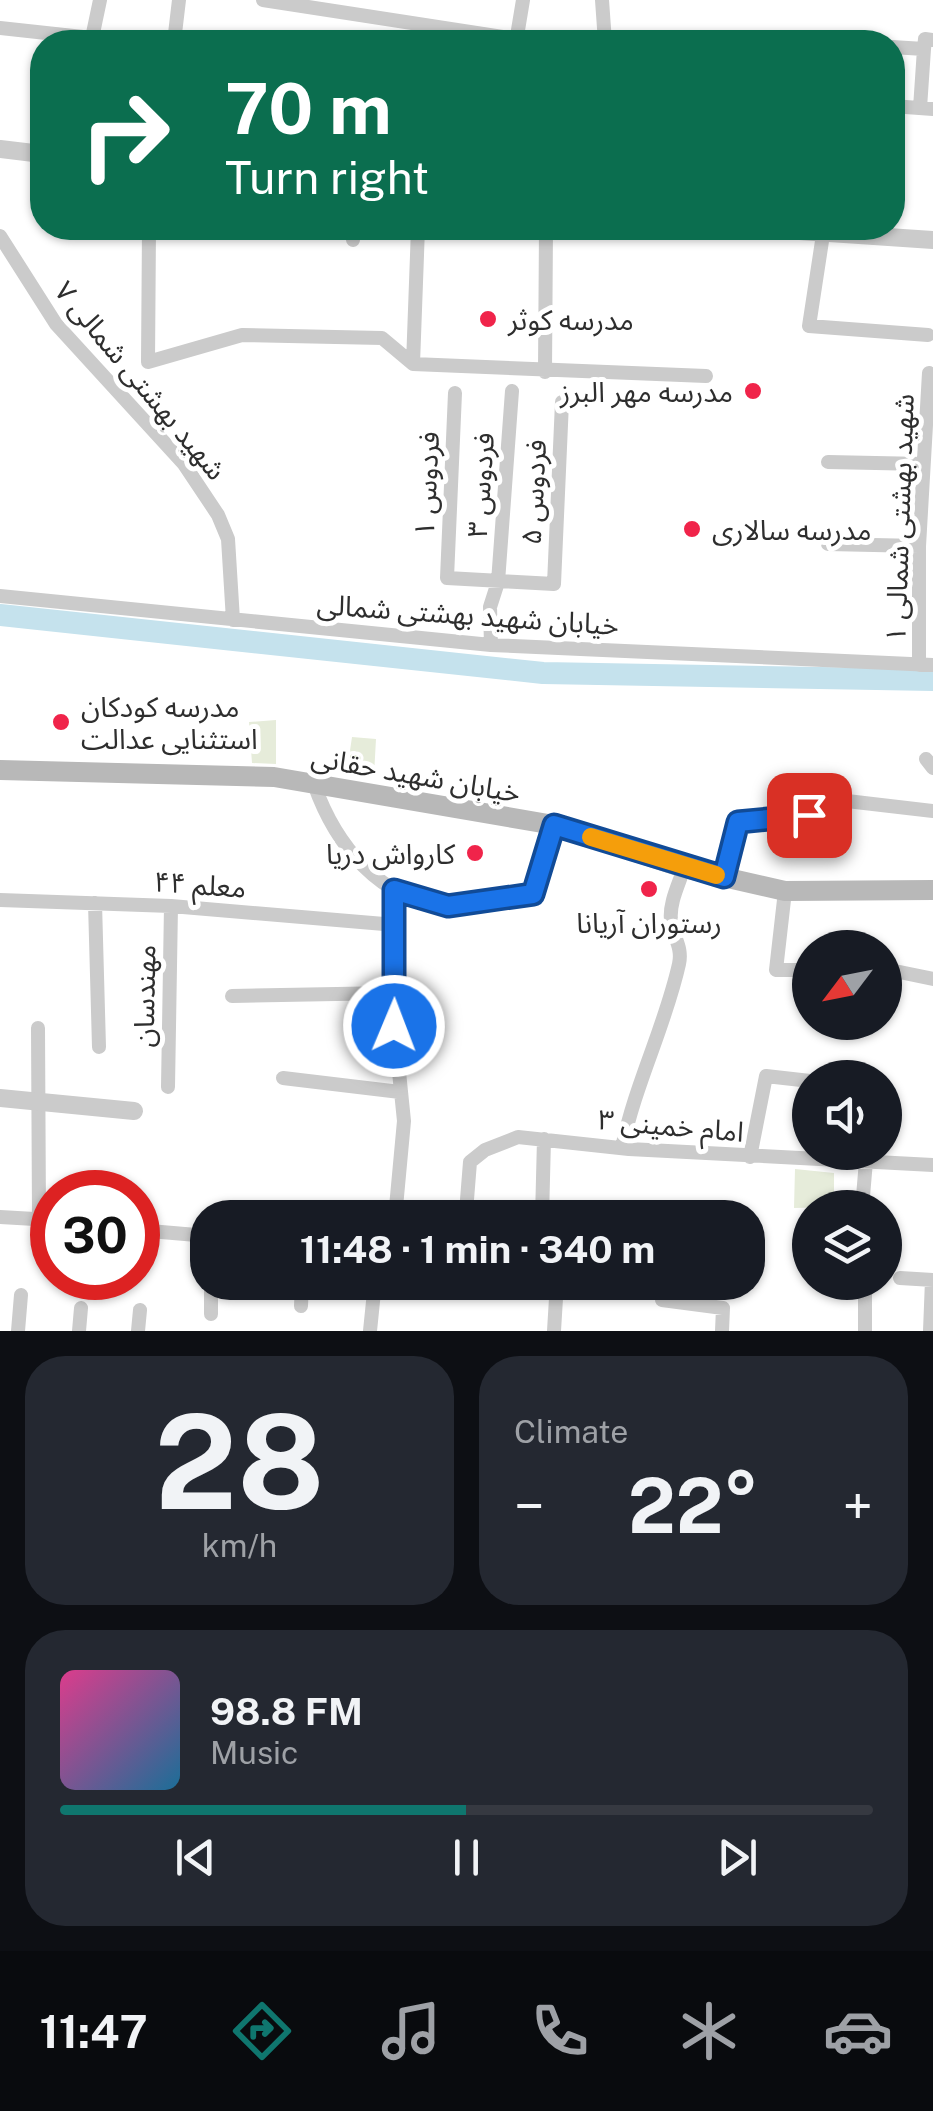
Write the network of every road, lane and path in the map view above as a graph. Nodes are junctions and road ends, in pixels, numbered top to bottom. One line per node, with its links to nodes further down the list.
1 (100, 0): 8 (street)
2 (180, 0): 9 (street)
3 (262, 0): 6 (street)
4 (522, 0): 12 (street)
5 (602, 0): 13 (street)
6 (422, 25): 10 (street); 11 (street)
7 (0, 28): 14 (street)
8 (96, 30)
9 (176, 30)
10 (421, 30)
11 (451, 30)
12 (518, 30)
13 (603, 30)
14 (30, 32)
15 (928, 44): 16 (street)
16 (926, 108)
17 (0, 149): 18 (street)
18 (30, 153)
19 (0, 236): 40 (street, شهید بهشتی شمالی ۷)
20 (905, 237): 25 (street)
21 (150, 240): 27 (street)
22 (418, 240): 27 (street)
23 (546, 240): 28 (street)
24 (823, 240): 26 (street)
25 (933, 240)
26 (928, 335)
27 (413, 364): 28 (street)
28 (545, 372): 30 (street)
29 (929, 373): 35 (street, شهید بهشتی شمالی ۱)
30 (706, 376)
31 (512, 391): 38 (street, فردوس ۳)
32 (455, 393): 38 (street, فردوس ۱)
33 (562, 402): 38 (street, فردوس ۵)
34 (828, 462): 35 (street)
35 (923, 464): 37 (street, شهید بهشتی شمالی ۱)
36 (828, 544): 37 (street)
37 (919, 546): 42 (street, شهید بهشتی شمالی ۱)
38 (498, 582): 41 (street, فردوس ۳)
39 (0, 596): 40 (street, خیابان شهید بهشتی شمالی)
40 (234, 620): 41 (street, خیابان شهید بهشتی شمالی)
41 (492, 645): 42 (street, خیابان شهید بهشتی شمالی)
42 (926, 665)
43 (0, 770): 44 (main road, خیابان شهید حقانی)
44 (314, 784): 48 (main road, خیابان شهید حقانی); 51 (street)
45 (847, 801): 46 (street)
46 (933, 811)
47 (809, 815): 50 (street)
48 (554, 825): 49 (main road, خیابان شهید حقانی); 51 (street)
49 (684, 868): 50 (main road, خیابان شهید حقانی); 73 (street)
50 (724, 877): 53 (main road, خیابان شهید حقانی)
51 (394, 890): 57 (street)
52 (933, 890): 53 (main road, خیابان شهید حقانی)
53 (785, 891): 58 (street)
54 (0, 900): 55 (street, معلم ۴۴)
55 (95, 903): 56 (street, معلم ۴۴); 64 (street)
56 (171, 906): 57 (street, معلم ۴۴); 67 (street, مهندسان)
57 (396, 925): 61 (street)
58 (792, 970)
59 (902, 971): 60 (street)
60 (933, 978)
61 (392, 994): 62 (street); 68 (street)
62 (232, 996)
63 (38, 1028): 70 (street)
64 (99, 1047)
65 (283, 1078): 68 (street)
66 (792, 1079): 74 (street)
67 (168, 1086)
68 (400, 1092): 79 (street)
69 (0, 1098): 70 (street)
70 (36, 1099): 71 (street); 78 (street)
71 (134, 1111)
72 (544, 1138): 73 (street, امام خمینی ۳); 80 (street, امام خمینی ۳); 81 (street)
73 (622, 1148): 74 (street, امام خمینی ۳)
74 (750, 1156): 75 (street, امام خمینی ۳)
75 (792, 1157)
76 (902, 1163): 77 (street, امام خمینی ۳)
77 (933, 1166)
78 (40, 1170)
79 (397, 1200)
80 (467, 1200)
81 (542, 1200)
82 (0, 1218): 83 (street)
83 (30, 1219)
84 (160, 1232): 85 (street)
85 (190, 1234)
86 (902, 1278): 87 (street)
87 (932, 1280): 106 (street)
88 (21, 1295): 99 (street)
89 (211, 1300): 98 (street)
90 (302, 1300): 95 (street)
91 (373, 1300): 102 (street)
92 (557, 1300): 103 (street)
93 (662, 1300): 104 (street)
94 (864, 1300): 105 (street)
95 (302, 1306)
96 (81, 1308): 100 (street)
97 (140, 1310): 101 (street)
98 (211, 1314)
99 (18, 1331)
100 (78, 1331)
101 (138, 1331)
102 (370, 1331)
103 (554, 1331)
104 (722, 1331)
105 (865, 1331)
106 (930, 1331)

